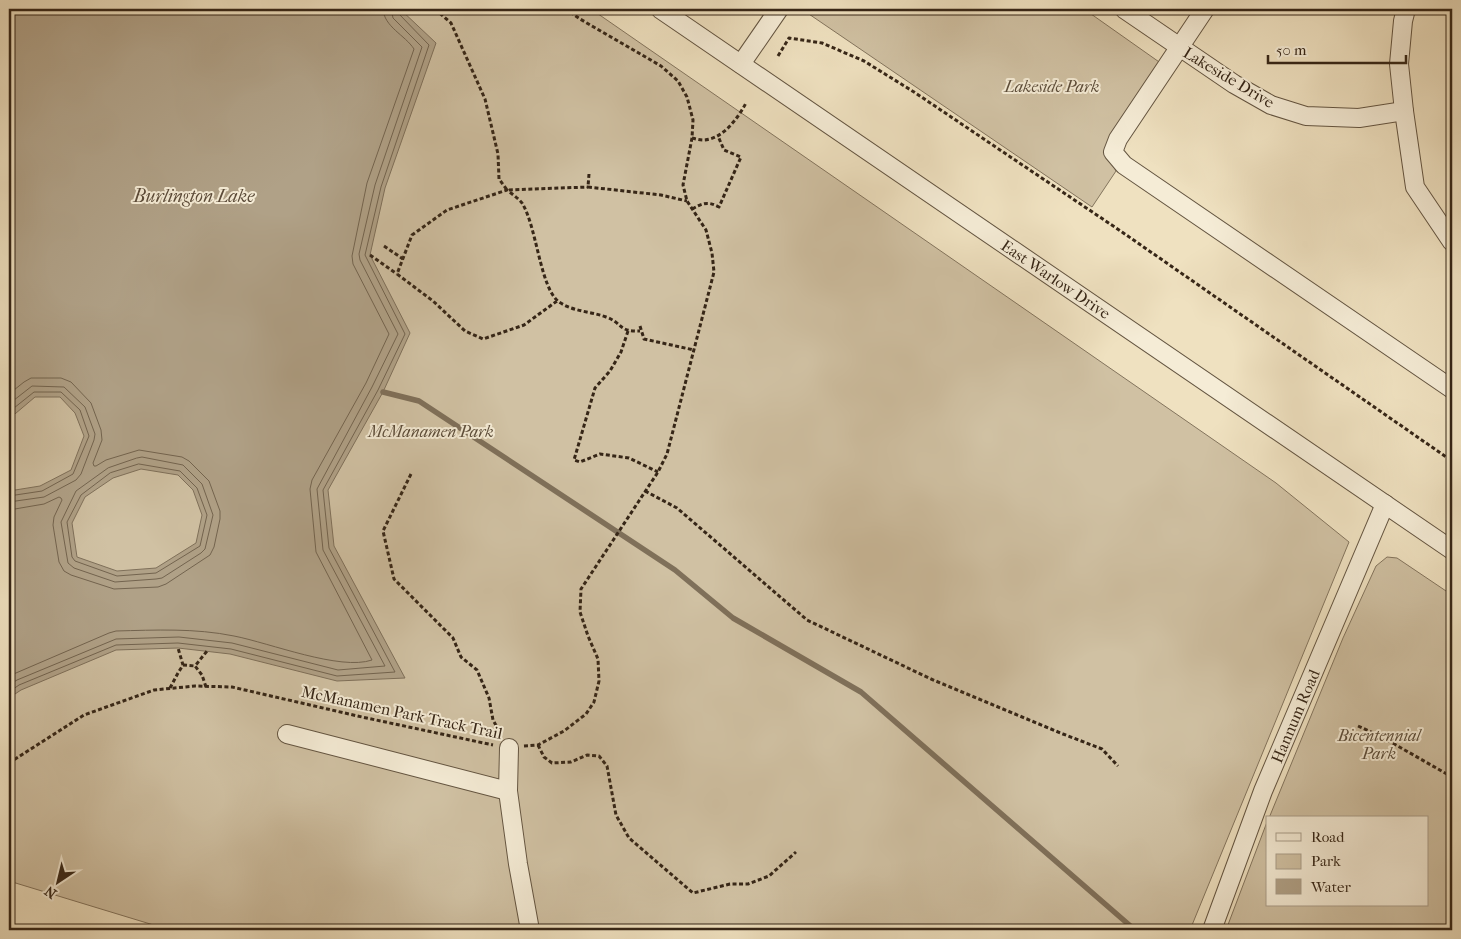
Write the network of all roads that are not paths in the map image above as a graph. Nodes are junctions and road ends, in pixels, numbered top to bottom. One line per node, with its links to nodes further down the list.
1 (660, 9): 7 (street, East Warlow Drive)
2 (779, 9): 7 (street)
3 (1124, 9): 6 (street, Lakeside Drive)
4 (1205, 9): 6 (street)
5 (1406, 9): 8 (street)
6 (1180, 47): 8 (street, Lakeside Drive); 10 (street)
7 (741, 64): 11 (street, East Warlow Drive)
8 (1404, 111): 9 (street)
9 (1452, 242)
10 (1452, 389)
11 (1385, 504): 12 (street, East Warlow Drive); 17 (street, Hannum Road)
12 (1452, 550)
13 (287, 734): 15 (street)
14 (509, 748): 15 (street)
15 (508, 790): 16 (street)
16 (530, 930)
17 (1212, 930)

